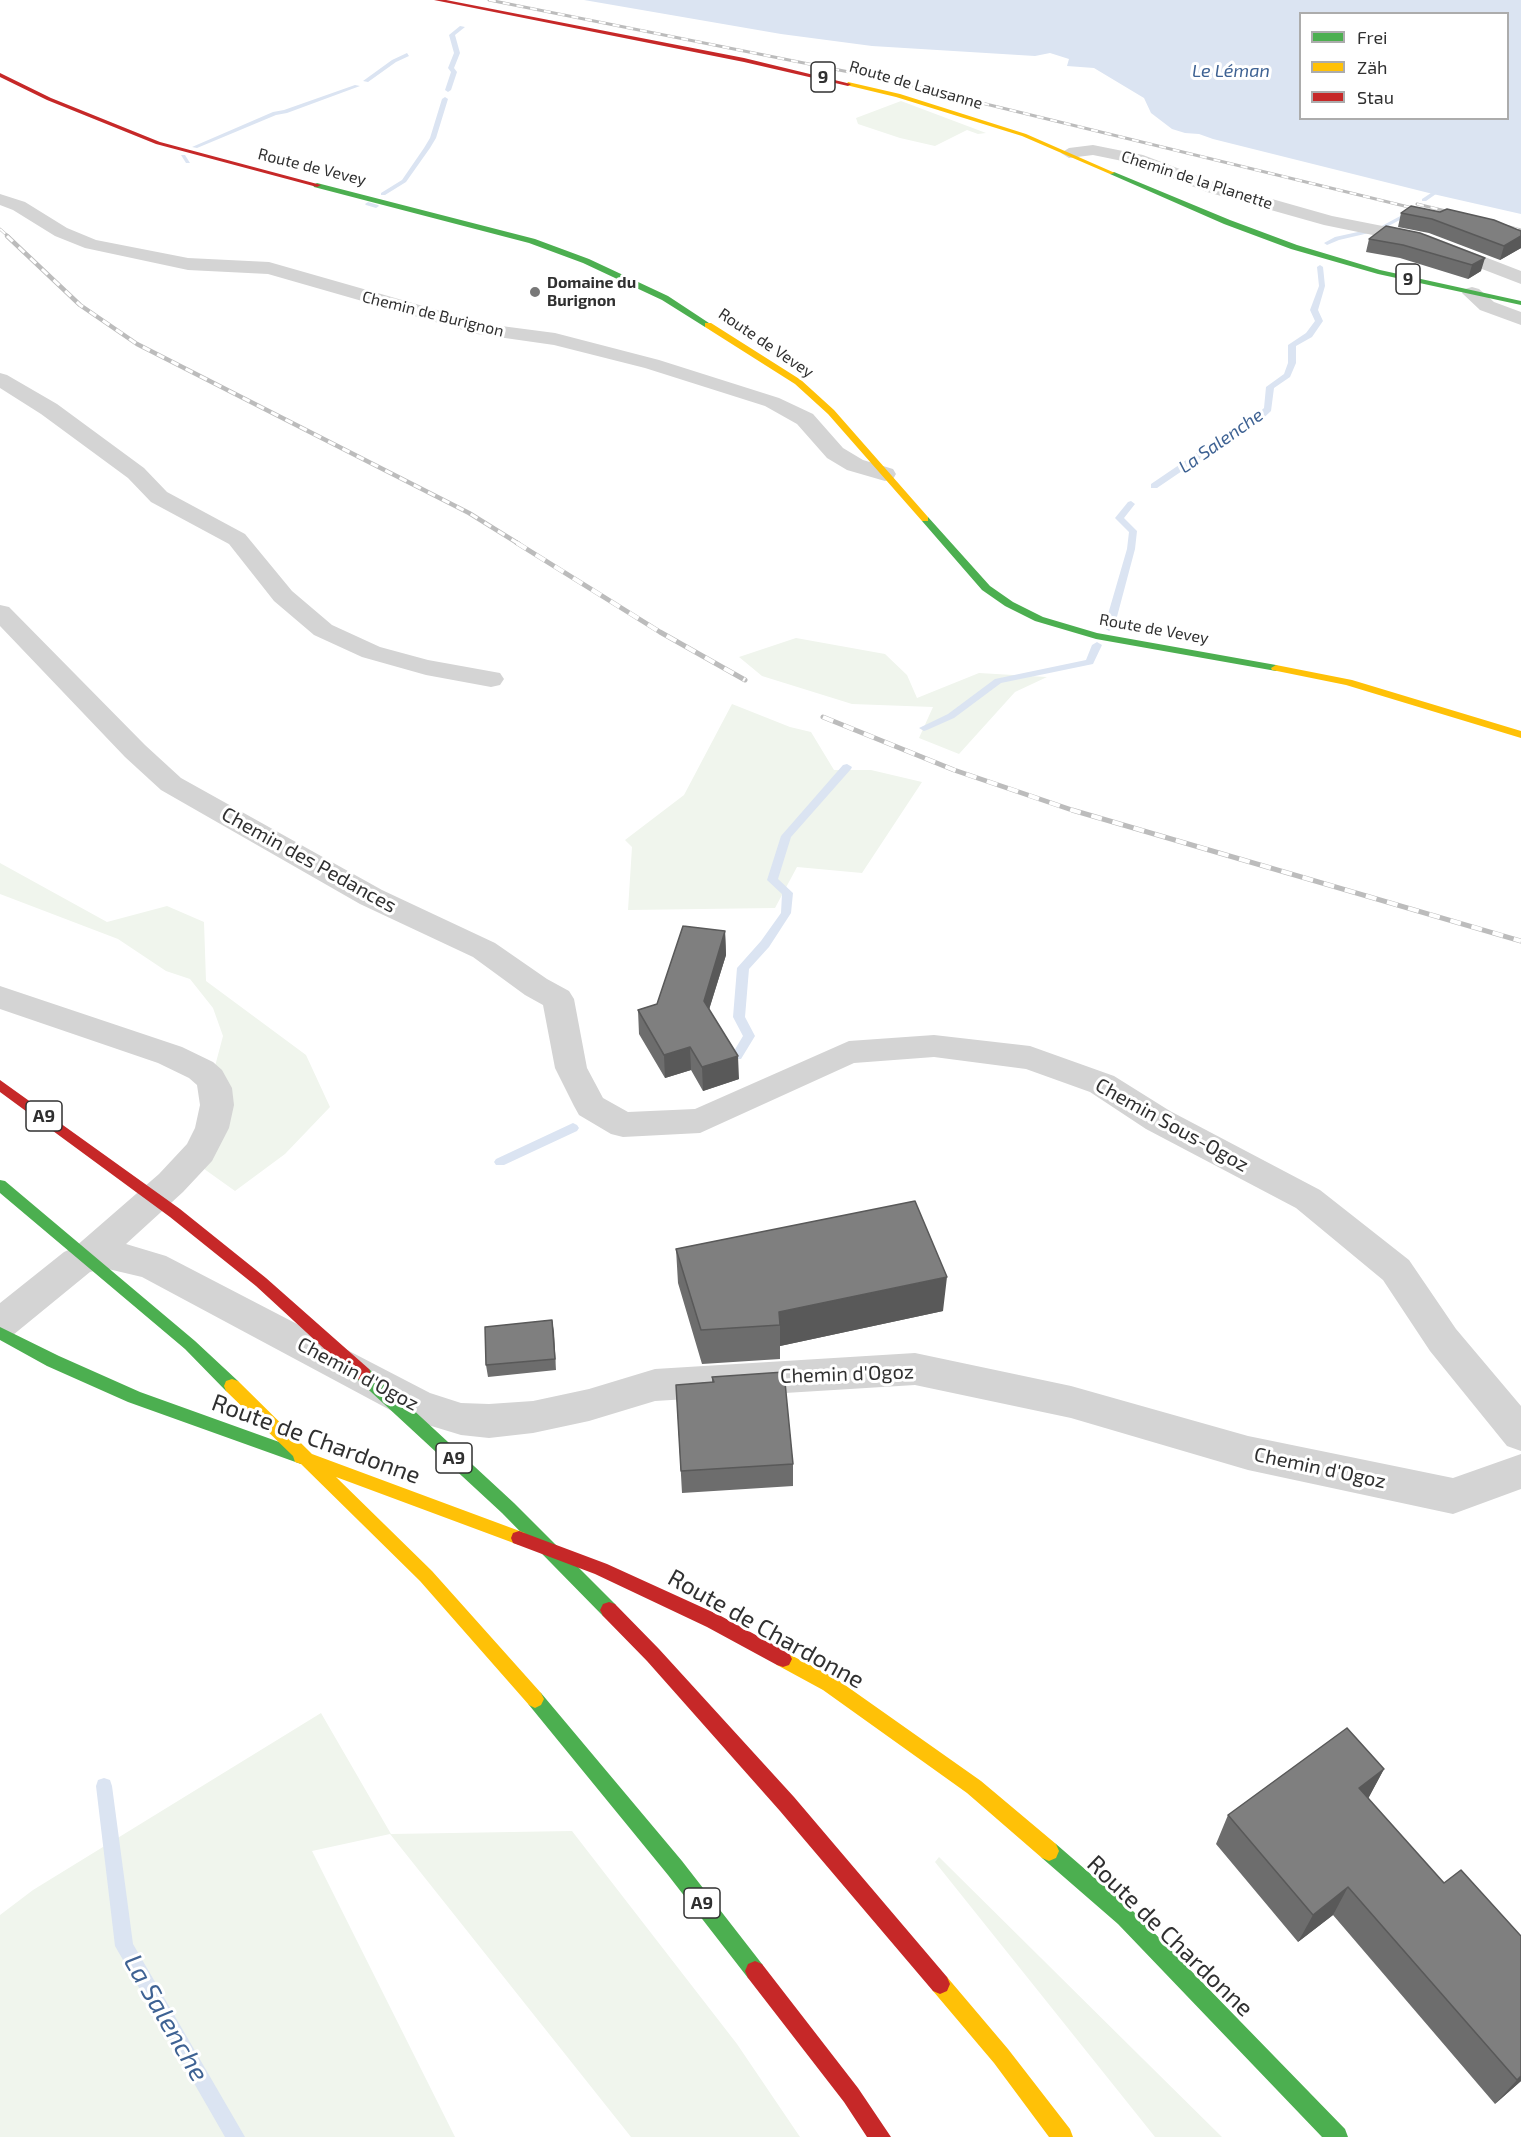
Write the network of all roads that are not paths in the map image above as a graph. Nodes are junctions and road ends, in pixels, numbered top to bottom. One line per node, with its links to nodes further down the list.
1 (437, 0): 3 (main road, Route de Lausanne / 9)
2 (0, 75): 12 (main road, Route de Vevey)
3 (1069, 153): 5 (street, Chemin de la Planette); 8 (main road, Route de Lausanne / 9)
4 (0, 199): 12 (street, Chemin de Burignon)
5 (1422, 239): 6 (street); 7 (street)
6 (1509, 253)
7 (1521, 278)
8 (1472, 293): 9 (main road, 9); 10 (street)
9 (1521, 303)
10 (1521, 319)
11 (0, 379): 14 (street)
12 (885, 474): 15 (main road, Route de Vevey)
13 (0, 612): 18 (street, Chemin des Pedances)
14 (491, 679)
15 (1521, 735)
16 (0, 997): 20 (street)
17 (0, 1085): 26 (main road, A9)
18 (591, 1107): 23 (street, Chemin Sous-Ogoz)
19 (0, 1185): 25 (main road, A9)
20 (88, 1257): 21 (street); 24 (street, Chemin d'Ogoz)
21 (0, 1324)
22 (0, 1333): 27 (main road, Route de Chardonne)
23 (1521, 1434)
24 (1521, 1471)
25 (880, 2137)
26 (1062, 2137)
27 (1337, 2137)

